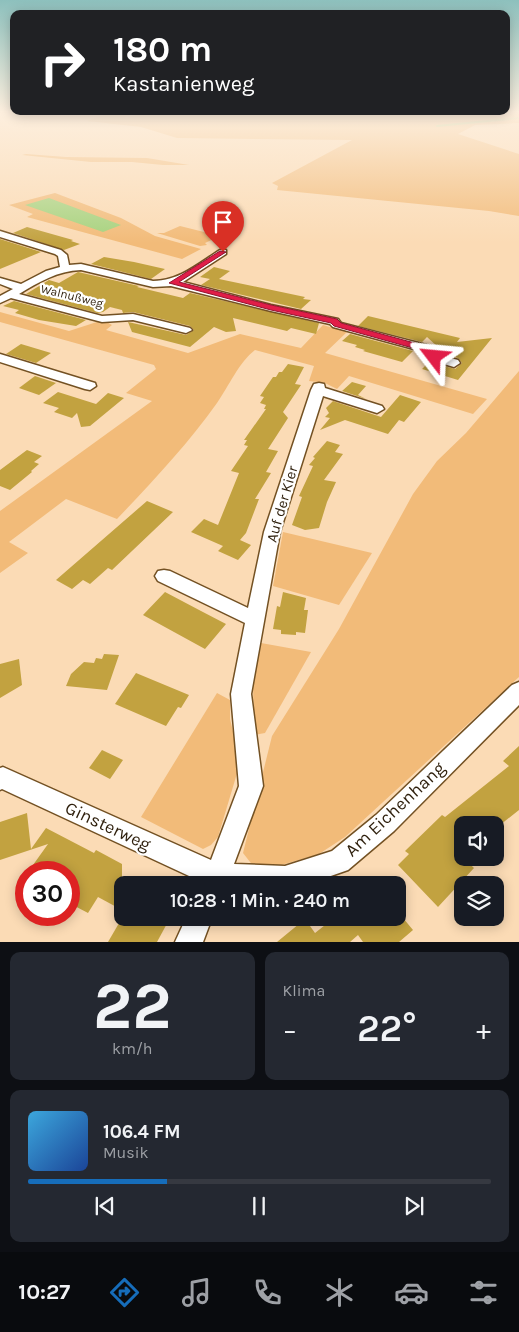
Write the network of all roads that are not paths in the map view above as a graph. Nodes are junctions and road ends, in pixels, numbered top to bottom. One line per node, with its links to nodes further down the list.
1 (0, 234): 3 (street)
2 (223, 252): 5 (street)
3 (65, 268): 5 (street); 6 (street)
4 (0, 281): 6 (street)
5 (173, 283): 11 (street)
6 (22, 288): 7 (street)
7 (10, 294): 8 (street); 9 (street, Walnußweg)
8 (0, 300)
9 (186, 330)
10 (0, 358): 12 (street)
11 (454, 363)
12 (90, 386)
13 (377, 409): 15 (street, Auf der Kier)
14 (164, 576): 15 (street)
15 (254, 619): 19 (street, Auf der Kier)
16 (519, 691): 20 (street, Am Eichenhang)
17 (0, 779): 18 (street, Ginsterweg)
18 (205, 876)
19 (217, 876)
20 (294, 876)
21 (196, 926): 22 (street)
22 (189, 942)

